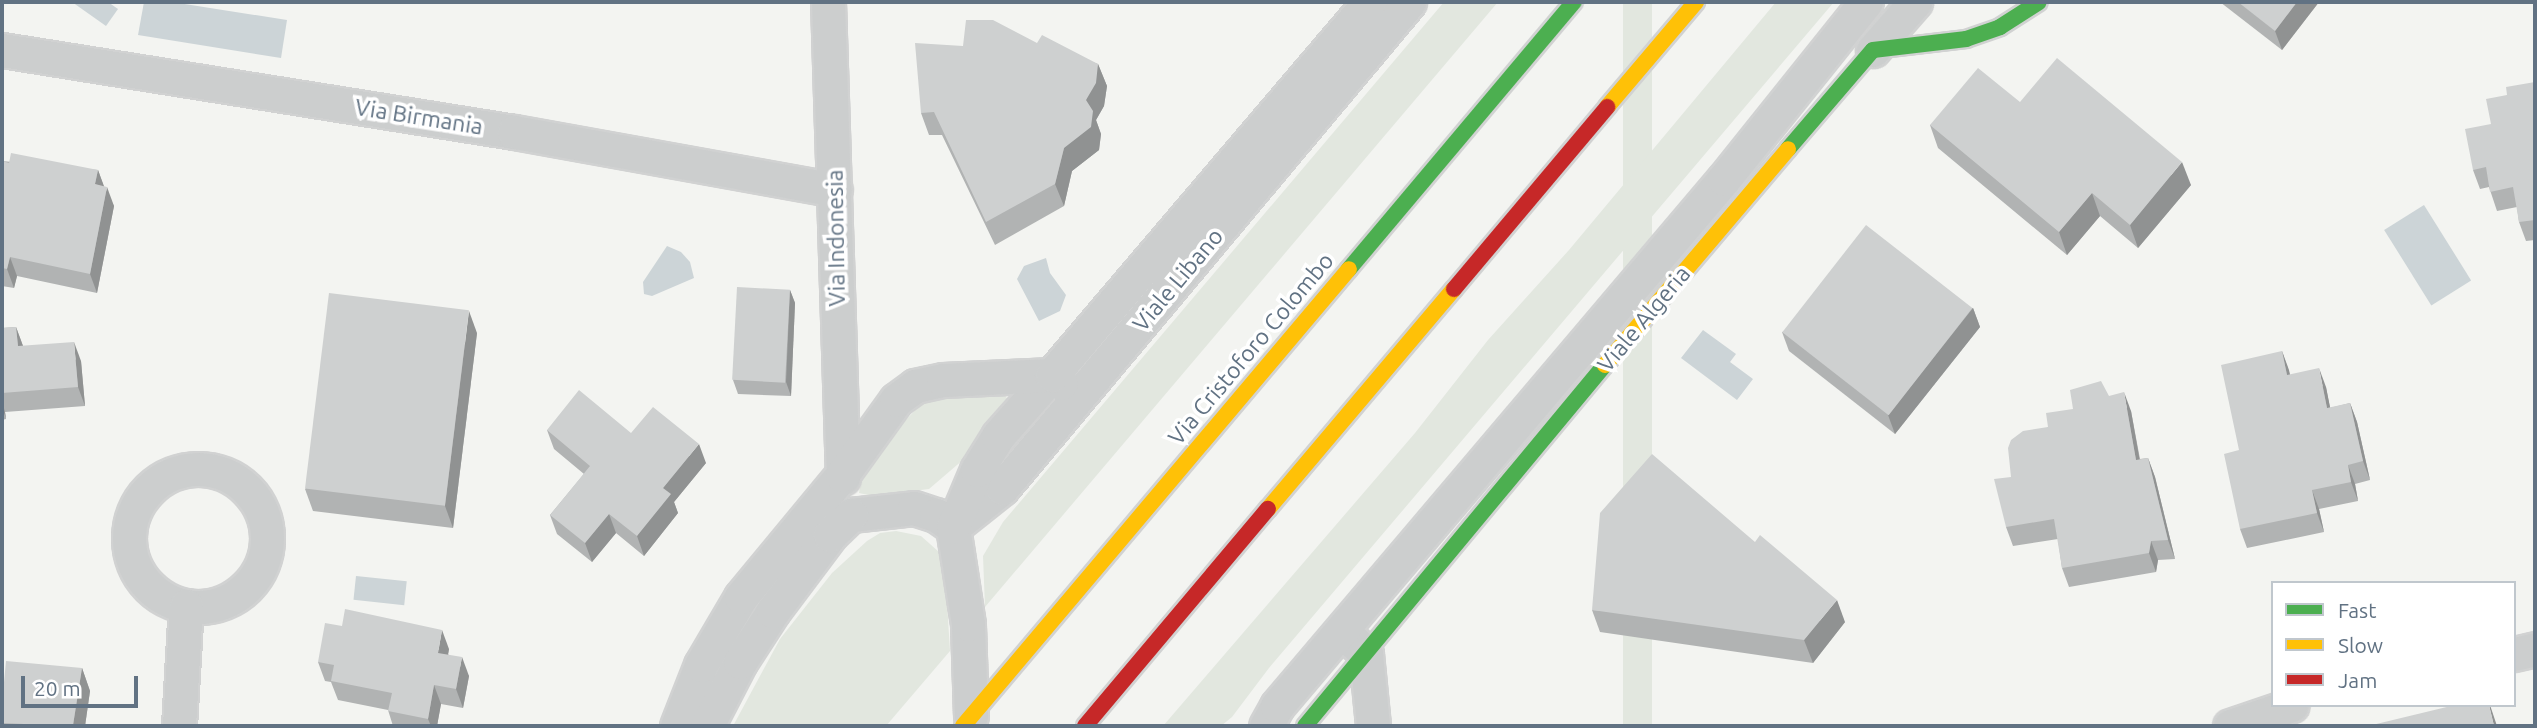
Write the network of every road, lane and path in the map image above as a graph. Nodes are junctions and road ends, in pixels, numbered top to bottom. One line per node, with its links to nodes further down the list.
1 (828, 2): 15 (street, Via Indonesia)
2 (1369, 2): 11 (street, Viale Libano)
3 (1409, 2): 12 (street, Viale Libano)
4 (1574, 2): 28 (main road, Via Cristoforo Colombo)
5 (1696, 2): 34 (main road)
6 (1867, 2): 13 (street, Viale Algeria)
7 (1914, 2): 10 (street)
8 (2039, 2): 10 (main road)
9 (2, 50): 15 (street, Via Birmania)
10 (1873, 50): 13 (main road, Viale Algeria)
11 (1293, 92): 12 (street); 14 (street, Viale Libano)
12 (1317, 114): 14 (street, Viale Libano)
13 (1781, 133): 16 (street, Viale Algeria)
14 (1265, 150): 17 (street, Viale Libano); 18 (street, Viale Libano)
15 (835, 190): 19 (street, Via Indonesia)
16 (1715, 211): 23 (street, Viale Algeria); 26 (main road, Viale Algeria)
17 (1052, 375): 18 (street); 19 (street); 21 (street, Viale Libano)
18 (1078, 399): 21 (street, Viale Libano)
19 (842, 475): 20 (street, Via Indonesia); 32 (street)
20 (851, 515): 21 (street); 33 (street)
21 (953, 527): 28 (street)
22 (186, 606): 22 (street); 29 (street)
23 (1341, 629): 26 (street); 35 (street, Viale Algeria)
24 (2535, 649): 25 (street)
25 (2516, 653)
26 (1366, 654): 36 (main road, Viale Algeria); 37 (street)
27 (2286, 707): 38 (street)
28 (967, 721)
29 (179, 726)
30 (655, 726): 31 (street)
31 (667, 726)
32 (677, 726)
33 (707, 726)
34 (1085, 726)
35 (1266, 726)
36 (1305, 726)
37 (1373, 726)
38 (2230, 726)

